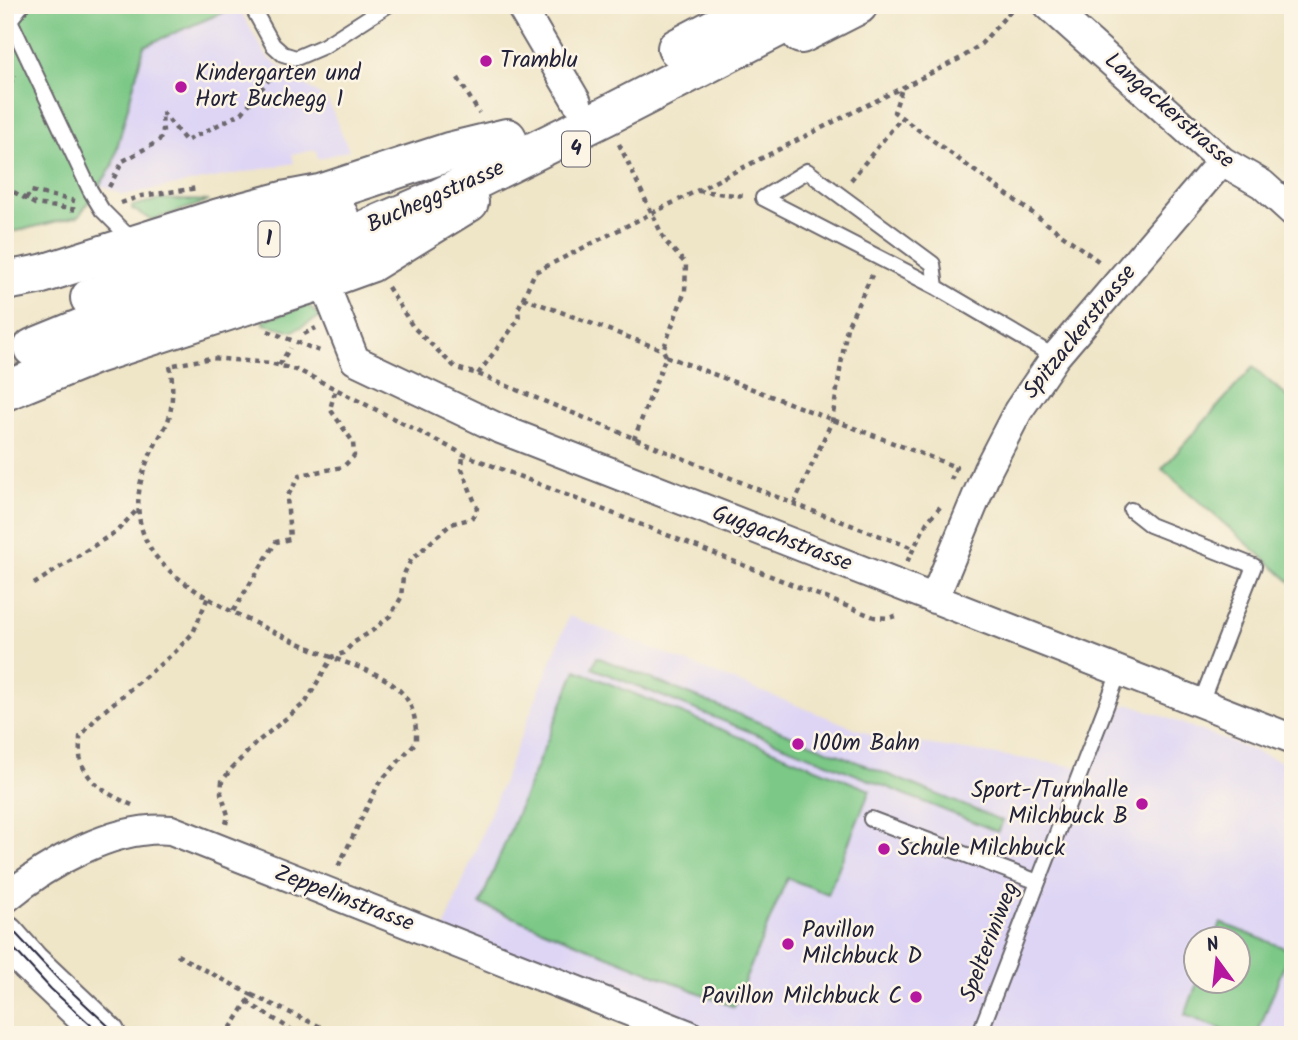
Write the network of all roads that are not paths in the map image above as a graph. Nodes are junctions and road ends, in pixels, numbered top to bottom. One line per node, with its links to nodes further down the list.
1 (22, 5): 18 (lane)
2 (251, 5): 3 (lane)
3 (387, 5)
4 (520, 5): 10 (street)
5 (759, 5): 10 (main road, Bucheggstrasse / 1)
6 (821, 5): 10 (main road, Bucheggstrasse / 1)
7 (858, 5): 9 (main road, 4)
8 (1048, 5): 12 (street, Langackerstrasse)
9 (682, 93): 10 (lane); 14 (main road, 4)
10 (601, 121): 11 (main road, Bucheggstrasse / 1); 19 (main road, Bucheggstrasse / 1)
11 (495, 128): 13 (main road, Bucheggstrasse); 19 (main road, Bucheggstrasse / 1)
12 (1222, 161): 15 (street, Langackerstrasse); 24 (street, Spitzackerstrasse)
13 (320, 194): 16 (lane); 18 (main road, Bucheggstrasse)
14 (468, 202): 19 (main road, 4); 22 (main road, Bucheggstrasse)
15 (1293, 212)
16 (235, 229)
17 (200, 239): 20 (lane)
18 (134, 243): 21 (main road, Bucheggstrasse)
19 (287, 263)
20 (86, 275)
21 (5, 281)
22 (323, 281): 25 (main road, Bucheggstrasse); 27 (street, Guggachstrasse)
23 (936, 287): 23 (lane); 24 (lane)
24 (1055, 357): 27 (street, Spitzackerstrasse)
25 (5, 391)
26 (1131, 510): 29 (lane)
27 (934, 598): 28 (street, Guggachstrasse)
28 (1120, 670): 29 (street, Guggachstrasse); 32 (lane, Spelteriniweg)
29 (1201, 702): 30 (street, Guggachstrasse)
30 (1293, 738)
31 (871, 819): 32 (lane)
32 (1038, 882): 37 (lane, Spelteriniweg)
33 (5, 899): 36 (street, Zeppelinstrasse)
34 (8, 946): 35 (main road)
35 (106, 1035)
36 (690, 1035)
37 (979, 1035)

